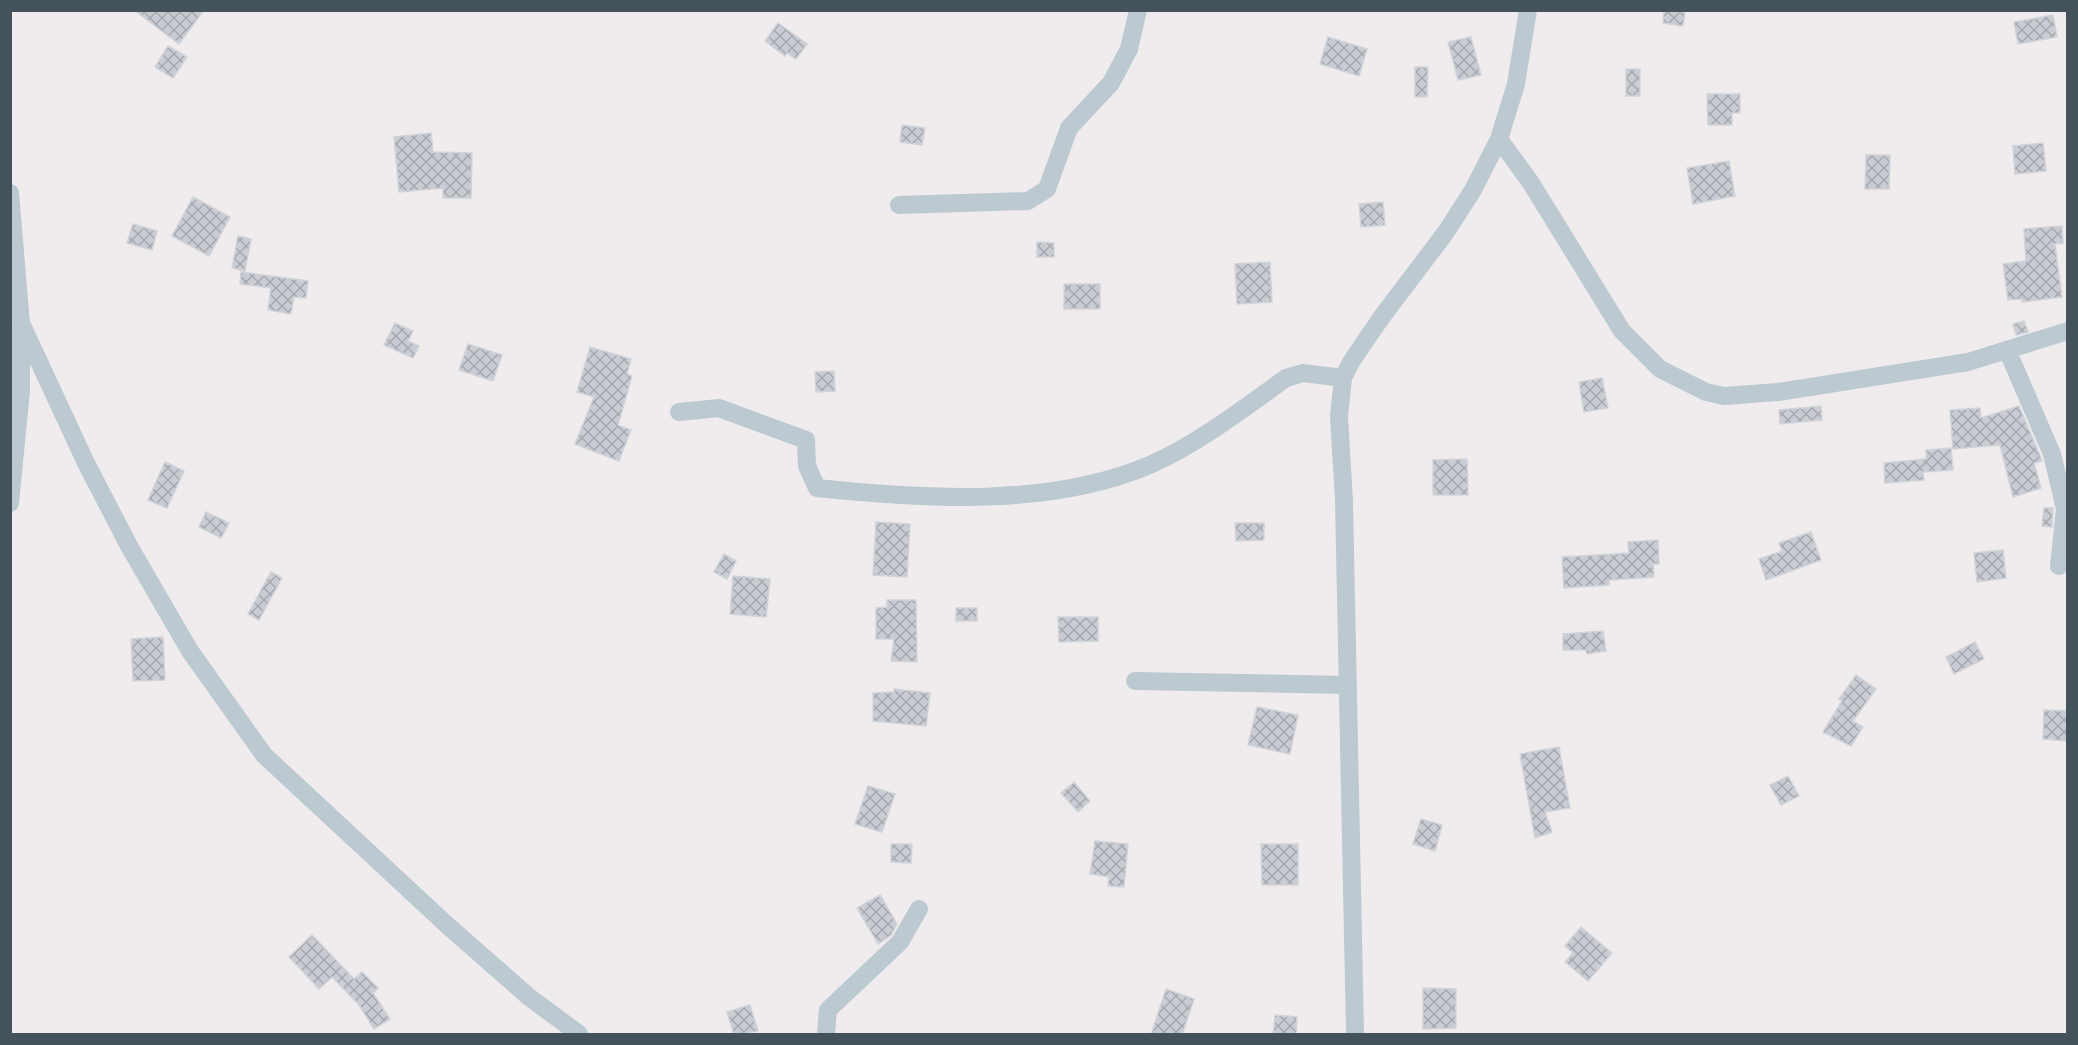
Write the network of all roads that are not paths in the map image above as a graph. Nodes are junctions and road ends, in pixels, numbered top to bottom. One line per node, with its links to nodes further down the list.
1 (1138, 10): 5 (street)
2 (1528, 10): 3 (street)
3 (1499, 139): 8 (street); 10 (street)
4 (10, 193): 6 (street)
5 (899, 205)
6 (21, 323): 9 (street); 11 (street)
7 (2067, 331): 8 (street)
8 (2008, 352): 14 (street)
9 (40, 359): 11 (street); 18 (street)
10 (1343, 378): 12 (street); 16 (street)
11 (21, 391): 13 (street)
12 (679, 412)
13 (10, 503)
14 (2059, 566)
15 (1135, 681): 16 (street)
16 (1347, 685): 20 (street)
17 (919, 909): 19 (street)
18 (579, 1035)
19 (826, 1035)
20 (1355, 1035)

